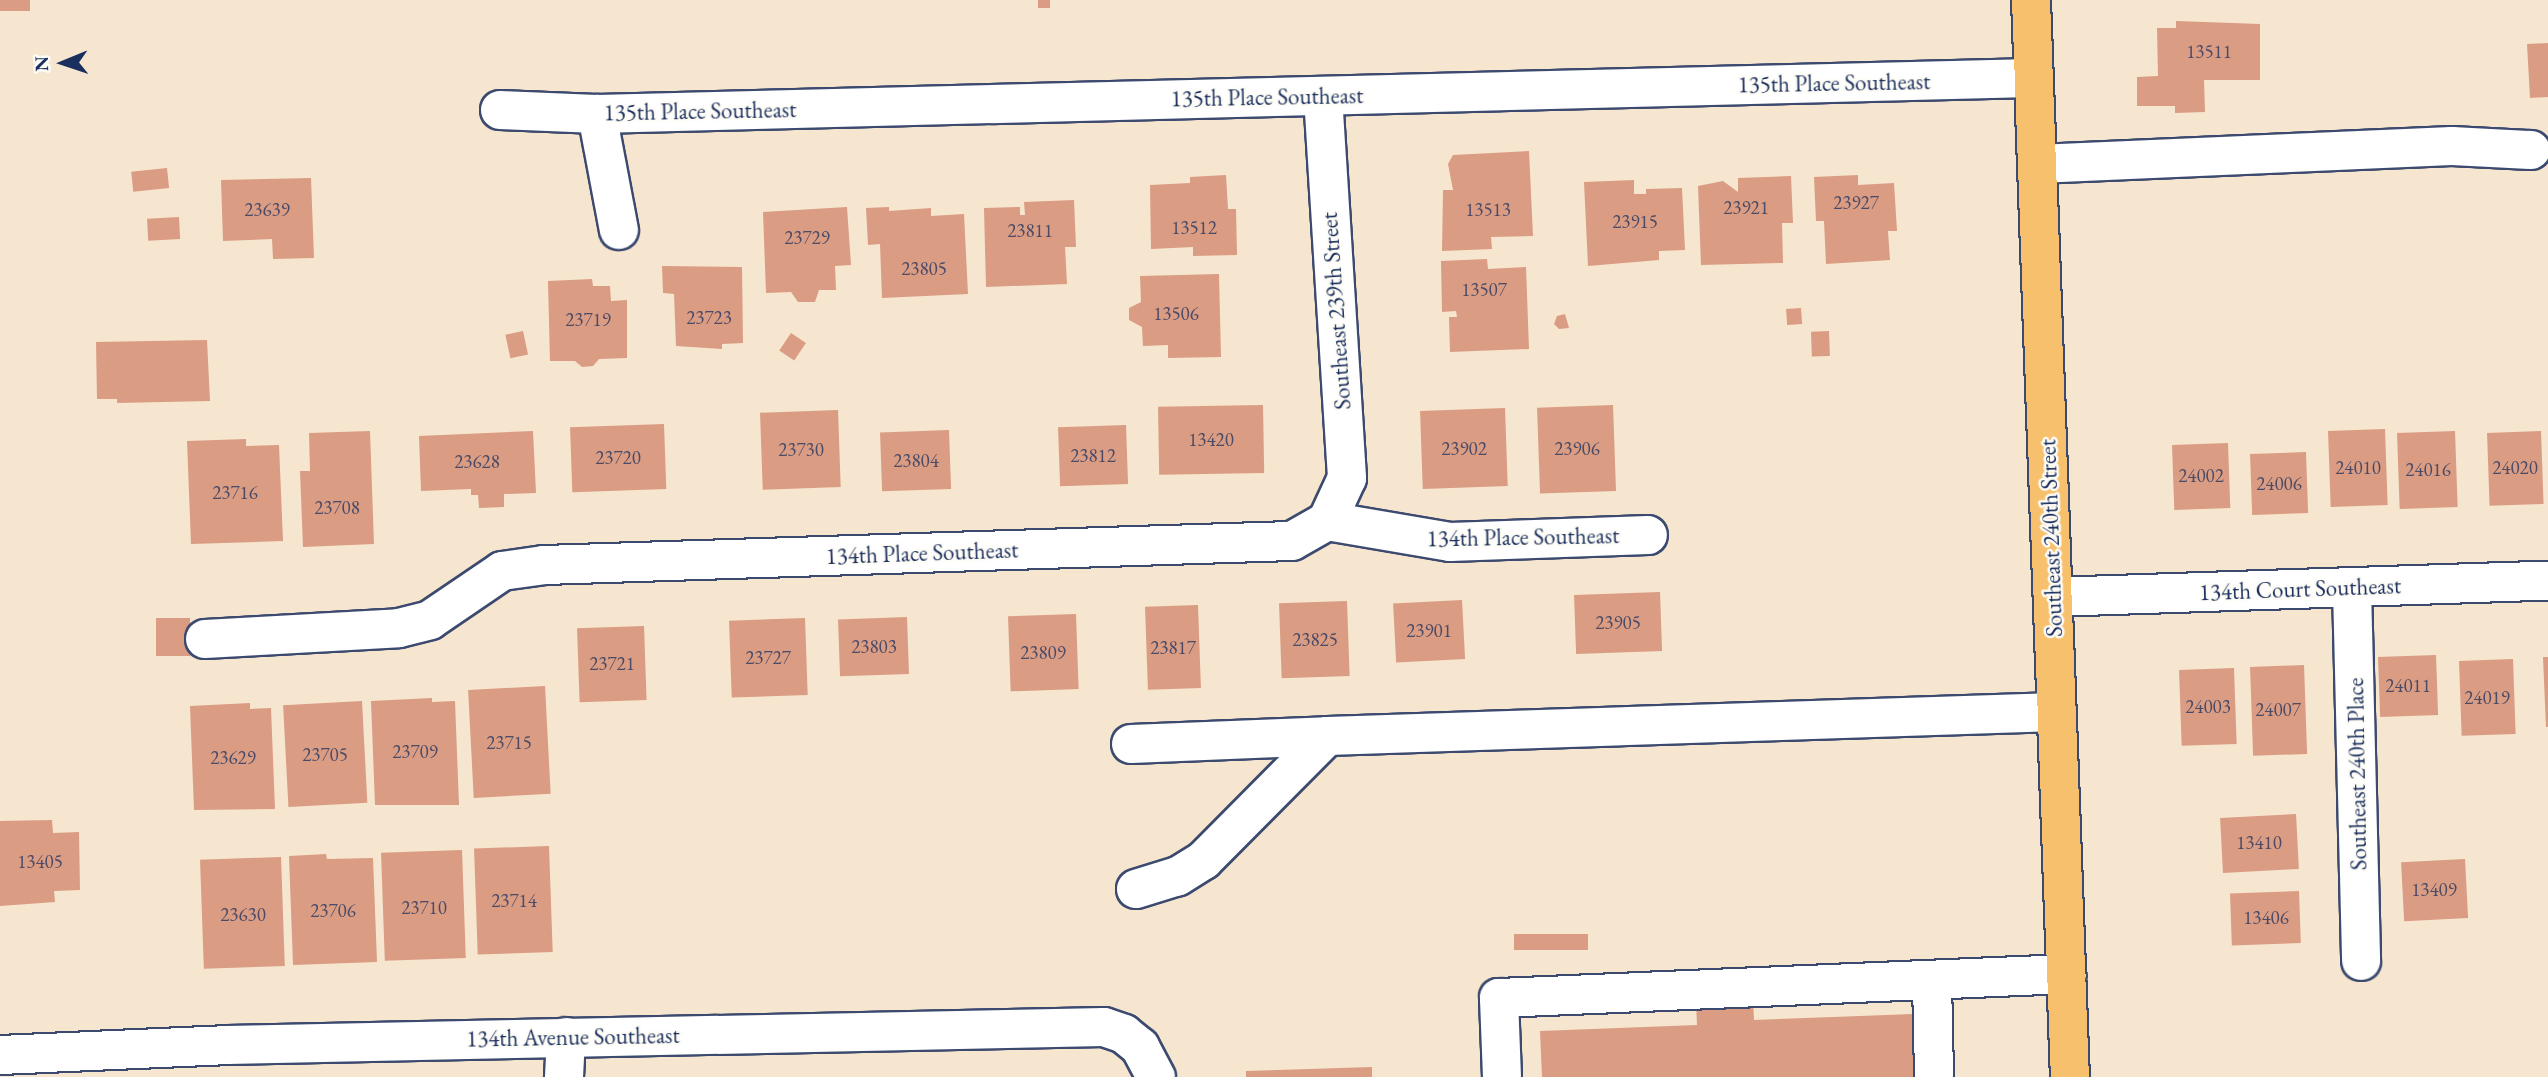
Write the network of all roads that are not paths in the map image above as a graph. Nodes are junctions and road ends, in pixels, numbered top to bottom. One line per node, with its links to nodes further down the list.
1 (2031, 0): 2 (main road, Southeast 240th Street)
2 (2033, 78): 3 (street, 135th Place Southeast); 7 (main road, Southeast 240th Street)
3 (1323, 96): 5 (street, 135th Place Southeast); 9 (street, Southeast 239th Street)
4 (500, 110): 5 (street, 135th Place Southeast)
5 (597, 114): 8 (street)
6 (2531, 150): 7 (street)
7 (2037, 164): 13 (main road, Southeast 240th Street)
8 (619, 230)
9 (1327, 521): 10 (street, 134th Place Southeast); 14 (street, 134th Place Southeast)
10 (1648, 535)
11 (2548, 581): 12 (street, 134th Court Southeast)
12 (2352, 588): 13 (street, 134th Court Southeast); 19 (street, Southeast 240th Place)
13 (2053, 597): 15 (main road, Southeast 240th Street)
14 (205, 639)
15 (2057, 712): 16 (street); 20 (main road, Southeast 240th Street)
16 (1327, 736): 17 (street); 18 (street)
17 (1131, 744)
18 (1136, 889)
19 (2361, 961)
20 (2066, 974): 21 (street); 28 (main road, Southeast 240th Street)
21 (1932, 979): 26 (street); 27 (street)
22 (566, 1037): 23 (street, 134th Avenue Southeast); 24 (street, 134th Avenue Southeast); 25 (street)
23 (0, 1055)
24 (1148, 1062)
25 (564, 1077)
26 (1502, 1077)
27 (1934, 1077)
28 (2070, 1077)

